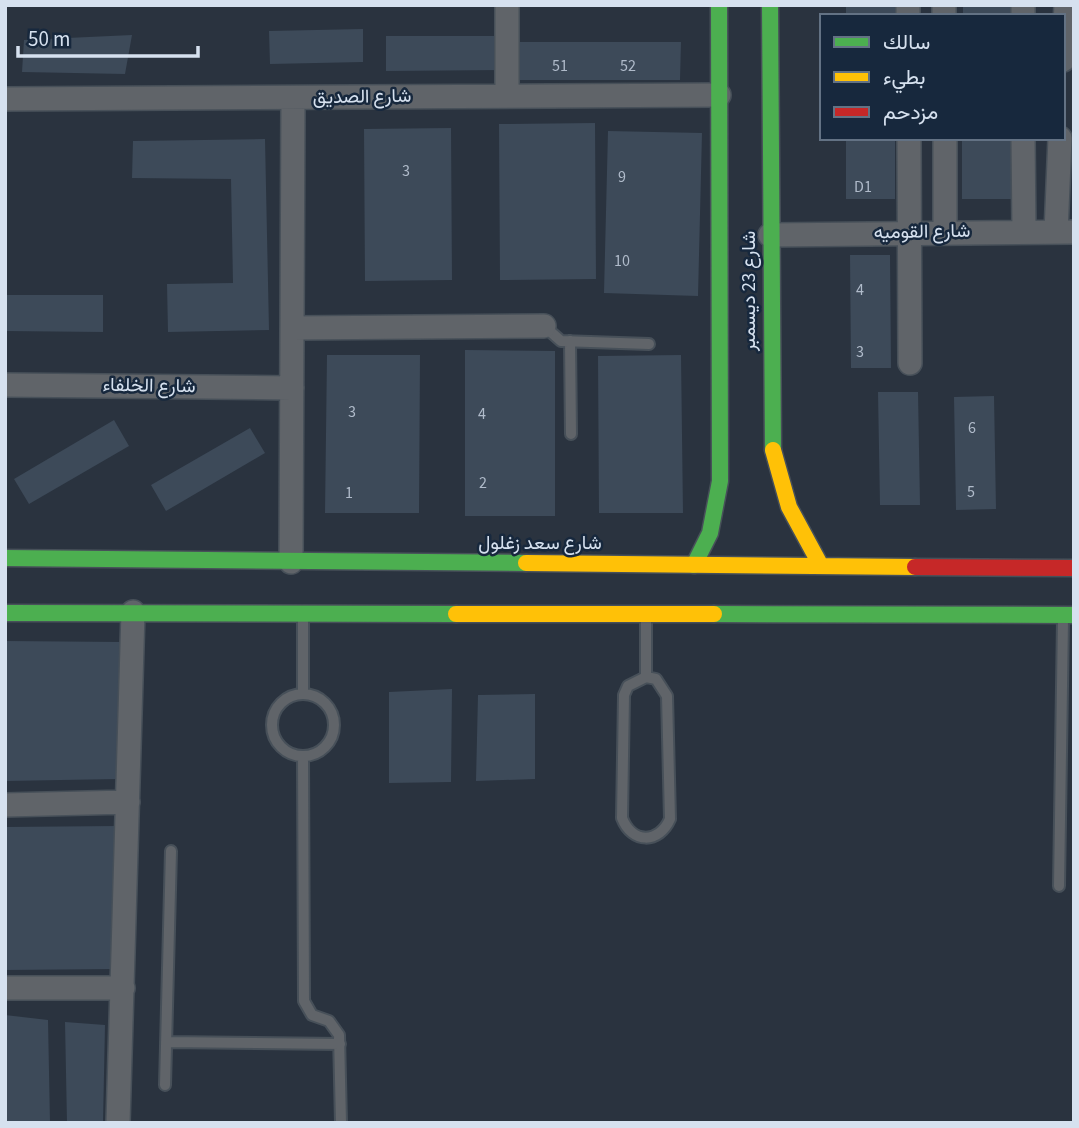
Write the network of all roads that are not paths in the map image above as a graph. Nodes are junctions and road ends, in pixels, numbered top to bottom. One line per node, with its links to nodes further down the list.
1 (507, 5): 7 (street)
2 (719, 5): 6 (main road, شارع 23 ديسمبر)
3 (770, 5): 18 (main road, شارع 23 ديسمبر)
4 (1066, 5): 5 (street)
5 (1065, 23)
6 (719, 95): 7 (street, شارع الصديق); 28 (main road, شارع 23 ديسمبر)
7 (507, 96): 8 (street, شارع الصديق)
8 (293, 98): 9 (street, شارع الصديق); 20 (street)
9 (5, 99)
10 (909, 140): 14 (street)
11 (945, 140): 15 (street)
12 (1023, 140): 16 (street)
13 (1060, 140): 17 (street)
14 (909, 231): 15 (street, شارع القوميه); 18 (street, شارع القوميه); 23 (street)
15 (945, 231): 16 (street, شارع القوميه)
16 (1024, 232): 17 (street, شارع القوميه)
17 (1065, 232)
18 (770, 234): 27 (main road, شارع 23 ديسمبر)
19 (544, 326): 20 (street); 21 (lane)
20 (293, 328): 25 (street)
21 (570, 341): 22 (lane); 26 (lane)
22 (649, 344)
23 (910, 363)
24 (5, 385): 25 (street, شارع الخلفاء)
25 (292, 388): 30 (street)
26 (571, 434)
27 (772, 442): 28 (main road); 32 (main road, شارع 23 ديسمبر)
28 (719, 447): 31 (main road, شارع 23 ديسمبر)
29 (5, 558): 30 (main road, شارع سعد زغلول)
30 (291, 562): 31 (main road, شارع سعد زغلول)
31 (694, 565): 32 (main road, شارع سعد زغلول)
32 (821, 566): 33 (main road, شارع سعد زغلول)
33 (1074, 568)
34 (303, 611): 35 (main road); 37 (main road); 40 (lane)
35 (133, 612): 36 (main road); 42 (street)
36 (5, 613)
37 (646, 615): 38 (main road); 39 (lane)
38 (1069, 615): 45 (lane)
39 (646, 677): 39 (lane)
40 (303, 694): 41 (lane); 41 (lane)
41 (303, 756): 49 (lane)
42 (128, 802): 43 (street); 47 (street)
43 (5, 805)
44 (171, 851): 48 (lane)
45 (1059, 886)
46 (5, 988): 47 (street)
47 (123, 988): 51 (street)
48 (166, 1042): 49 (lane); 50 (lane)
49 (340, 1044): 52 (lane)
50 (165, 1085)
51 (118, 1123)
52 (341, 1123)

